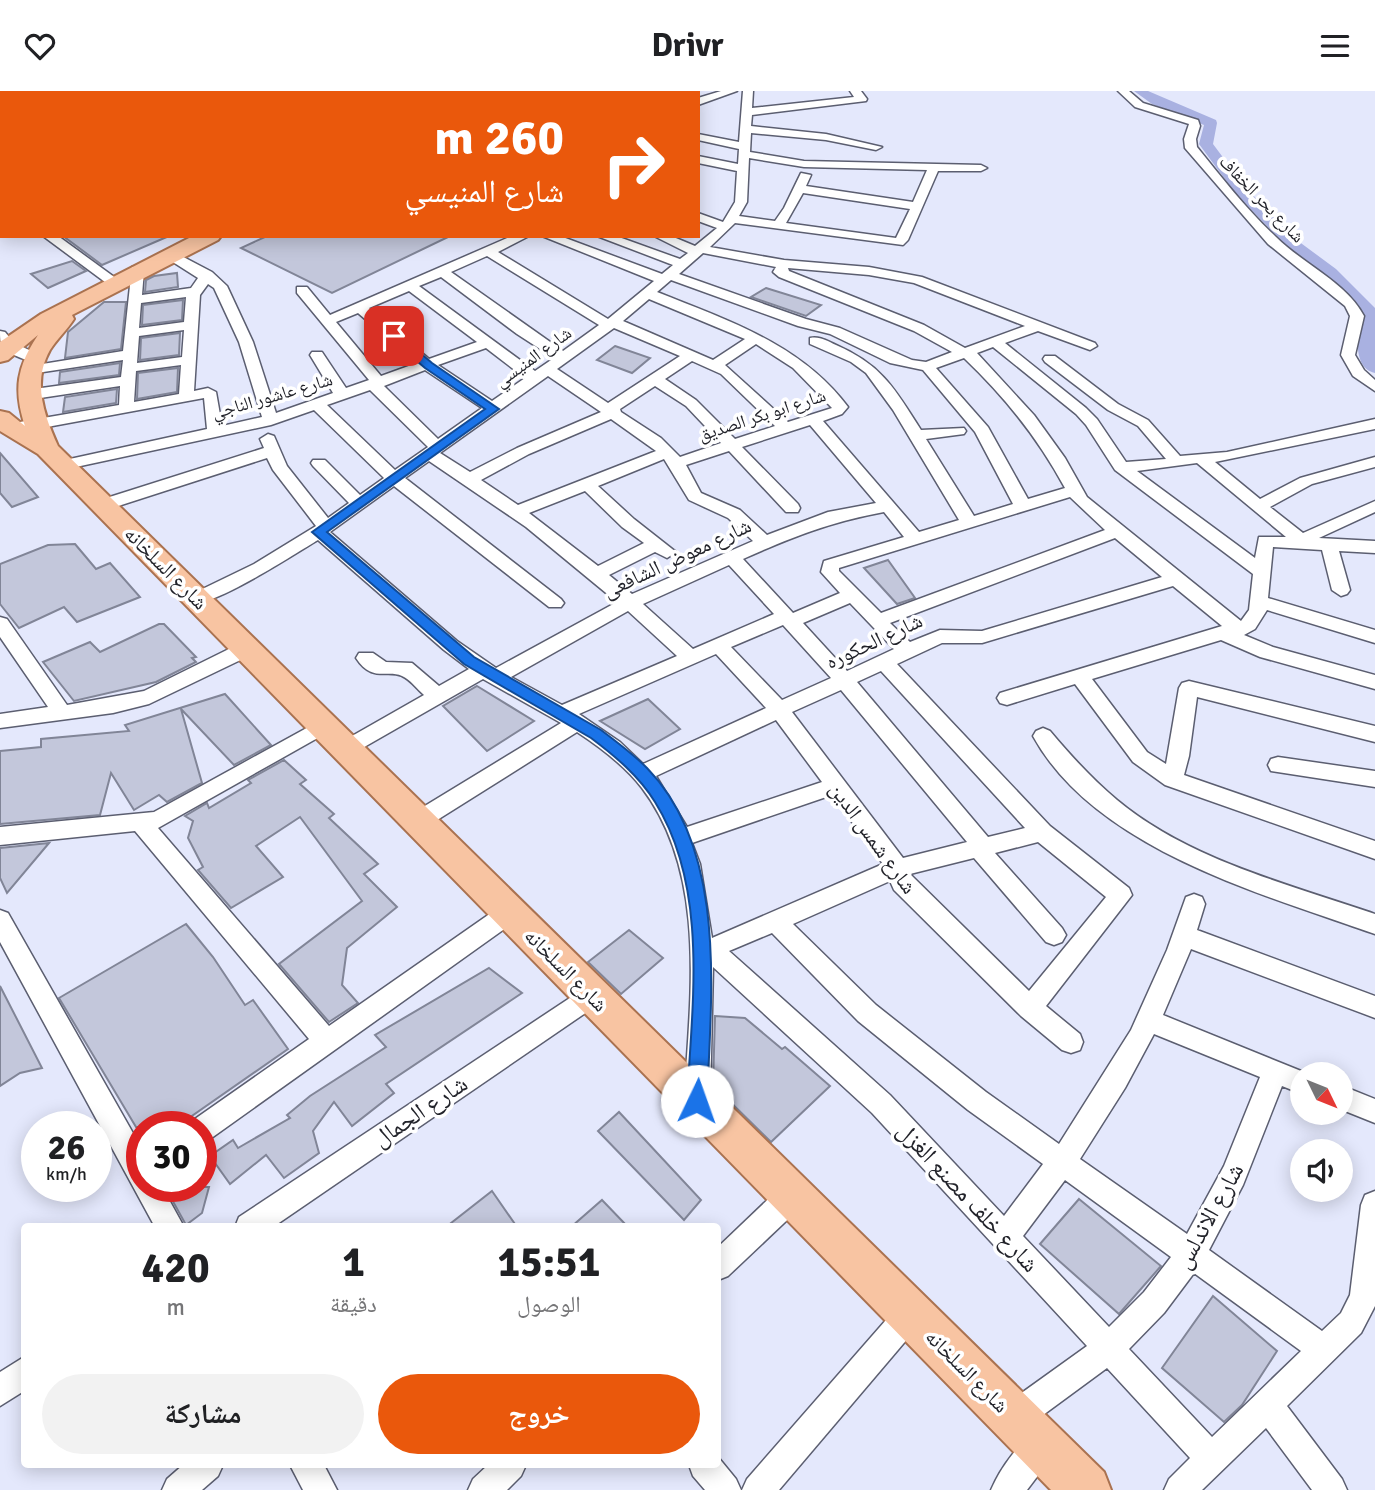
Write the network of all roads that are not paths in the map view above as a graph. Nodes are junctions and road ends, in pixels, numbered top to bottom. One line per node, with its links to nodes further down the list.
1 (732, 91): 5 (street)
2 (748, 91): 6 (street)
3 (855, 91): 6 (street)
4 (1123, 91): 70 (street, شارع بحر الخفاف)
5 (700, 101)
6 (747, 112): 7 (street)
7 (746, 129): 8 (street); 11 (street)
8 (793, 134): 10 (street); 13 (street)
9 (700, 138): 11 (street)
10 (876, 147)
11 (744, 157): 12 (street); 13 (street); 19 (street)
12 (700, 159)
13 (804, 164): 14 (street); 16 (street)
14 (934, 167): 15 (street); 17 (street)
15 (981, 168)
16 (800, 188): 17 (street); 20 (street)
17 (917, 207): 30 (street)
18 (700, 217): 19 (street)
19 (729, 223): 20 (street); 28 (street, شارع المنيسي)
20 (778, 225): 30 (street)
21 (52, 238): 37 (street)
22 (205, 238): 27 (main road)
23 (519, 238): 29 (street)
24 (554, 238): 36 (street)
25 (609, 238): 31 (street)
26 (665, 238): 28 (street)
27 (172, 249): 33 (main road); 35 (street)
28 (699, 251): 31 (street, شارع المنيسي); 32 (street)
29 (489, 252): 34 (street); 46 (street)
30 (859, 254): 32 (street); 48 (street)
31 (683, 264): 36 (street, شارع المنيسي)
32 (784, 264): 56 (street)
33 (137, 270): 37 (main road); 42 (street)
34 (443, 272): 38 (street); 59 (street)
35 (206, 275): 40 (street); 79 (street)
36 (667, 277): 41 (street, شارع المنيسي); 65 (street)
37 (114, 282): 43 (main road)
38 (411, 286): 44 (street); 53 (street)
39 (302, 290): 45 (street)
40 (193, 292): 42 (street); 47 (street)
41 (648, 293): 46 (street, شارع المنيسي); 50 (street, شارع ابو بكر الصديق)
42 (135, 299): 49 (street)
43 (82, 301): 54 (main road); 62 (main road)
44 (360, 307): 45 (street); 64 (street)
45 (327, 321): 69 (street)
46 (611, 324): 58 (street); 59 (street, شارع المنيسي)
47 (191, 325): 49 (street); 61 (street)
48 (1039, 326): 52 (street); 55 (street)
49 (132, 333): 66 (street)
50 (756, 338): 63 (street); 78 (street, شارع ابو بكر الصديق)
51 (816, 341): 84 (street)
52 (995, 342): 56 (street); 94 (street)
53 (487, 343): 64 (street, شارع عاشور الناجي); 67 (street)
54 (3, 345): 62 (street)
55 (1090, 346)
56 (965, 353): 65 (street); 98 (street)
57 (317, 355): 72 (street)
58 (692, 355): 63 (street); 68 (street)
59 (564, 358): 67 (street, شارع المنيسي)
60 (1050, 359): 91 (street)
61 (188, 360): 66 (street); 73 (street)
62 (33, 364): 66 (street); 71 (main road)
63 (716, 365): 81 (street)
64 (429, 366): 69 (street, شارع عاشور الناجي); 76 (street)
65 (927, 366): 103 (street)
66 (130, 367): 71 (street); 75 (street)
67 (542, 374): 76 (street, شارع المنيسي); 77 (street)
68 (654, 378): 77 (street); 86 (street)
69 (377, 384): 72 (street, شارع عاشور الناجي); 88 (street)
70 (1375, 387)
71 (27, 395): 85 (main road)
72 (343, 396): 74 (street, شارع عاشور الناجي)
73 (186, 397): 75 (street); 83 (street)
74 (318, 405): 79 (street, شارع عاشور الناجي); 95 (street)
75 (126, 408): 85 (street)
76 (493, 409): 88 (street, شارع المنيسي)
77 (612, 410): 89 (street); 96 (street)
78 (813, 419): 81 (street, شارع ابو بكر الصديق); 102 (street)
79 (266, 422): 83 (street, شارع عاشور الناجي); 87 (street)
80 (1375, 424): 90 (street)
81 (786, 428): 86 (street, شارع ابو بكر الصديق)
82 (958, 431): 84 (street)
83 (215, 433): 85 (street, شارع عاشور الناجي)
84 (917, 435): 107 (street)
85 (31, 437): 100 (main road, شارع السلخانه)
86 (732, 446): 89 (street, شارع ابو بكر الصديق); 104 (street)
87 (272, 451): 100 (street); 108 (street)
88 (434, 451): 95 (street, شارع المنيسي); 96 (street)
89 (672, 457): 97 (street, شارع ابو بكر الصديق); 112 (street)
90 (1201, 459): 91 (street); 101 (street)
91 (1177, 462): 94 (street)
92 (319, 463): 99 (street)
93 (1375, 463): 101 (street)
94 (1121, 467): 116 (street)
95 (395, 479): 99 (street, شارع المنيسي); 124 (street)
96 (470, 479): 106 (street)
97 (587, 484): 106 (street, شارع ابو بكر الصديق); 117 (street)
98 (1073, 491): 103 (street); 109 (street)
99 (359, 504): 108 (street, شارع المنيسي)
100 (103, 505): 121 (main road, شارع السلخانه)
101 (1261, 505): 111 (street)
102 (888, 506): 110 (street); 112 (street, شارع معوض الشافعى)
103 (1023, 506): 107 (street)
104 (792, 508)
105 (1374, 508): 111 (street)
106 (517, 512): 117 (street)
107 (969, 522): 110 (street)
108 (322, 530): 121 (street, شارع المنيسي); 136 (street)
109 (1118, 531): 118 (street); 126 (street)
110 (915, 538): 120 (street)
111 (1299, 541): 113 (street); 116 (street)
112 (765, 542): 115 (street, شارع معوض الشافعى)
113 (1329, 544): 114 (street); 119 (street)
114 (1375, 547)
115 (732, 557): 123 (street, شارع معوض الشافعى); 125 (street)
116 (1261, 571): 122 (street)
117 (596, 575): 123 (street)
118 (1176, 579): 128 (street); 132 (street, شارع الحكوره)
119 (1341, 590)
120 (852, 595): 125 (street); 126 (street)
121 (196, 599): 131 (main road, شارع السلخانه)
122 (1259, 601): 128 (street); 129 (street)
123 (631, 602): 133 (street); 136 (street, شارع معوض الشافعى)
124 (555, 603)
125 (788, 618): 130 (street); 138 (street)
126 (877, 621): 132 (street)
127 (0, 623): 143 (street)
128 (1231, 632): 137 (street); 139 (street)
129 (1375, 637)
130 (718, 645): 133 (street); 142 (street, شارع شمس الدين)
131 (246, 649): 143 (street); 148 (main road, شارع السلخانه)
132 (907, 651): 135 (street, شارع الحكوره)
133 (690, 657): 144 (street)
134 (366, 658): 140 (street)
135 (883, 661): 138 (street, شارع الحكوره); 156 (street)
136 (490, 674): 140 (street, شارع معوض الشافعى); 144 (street)
137 (1079, 676): 141 (street); 151 (street)
138 (844, 680): 142 (street, شارع الحكوره); 159 (street)
139 (1375, 682)
140 (438, 696): 148 (street, شارع معوض الشافعى)
141 (1007, 698)
142 (779, 709): 150 (street, شارع الحكوره); 153 (street, شارع شمس الدين)
143 (62, 713): 145 (street)
144 (569, 718): 150 (street); 154 (street)
145 (0, 721)
146 (1375, 734): 151 (street)
147 (1043, 736): 166 (street)
148 (334, 737): 154 (main road, شارع السلخانه); 155 (street, شارع معوض الشافعى)
149 (1278, 765): 152 (street)
150 (642, 773): 158 (street)
151 (1172, 779): 160 (street)
152 (1375, 779)
153 (834, 786): 158 (street); 161 (street, شارع شمس الدين)
154 (418, 821): 163 (main road, شارع السلخانه)
155 (141, 823): 157 (street, شارع معوض الشافعى); 174 (street)
156 (1042, 832): 159 (street); 172 (street)
157 (0, 836)
158 (681, 838): 169 (street)
159 (982, 848): 161 (street); 167 (street)
160 (1375, 849)
161 (895, 869): 165 (street); 172 (street, شارع شمس الدين)
162 (1194, 904): 168 (street)
163 (509, 912): 170 (main road, شارع السلخانه); 174 (street)
164 (0, 920): 182 (street)
165 (774, 920): 169 (street); 183 (street)
166 (1375, 924)
167 (1054, 935)
168 (1185, 936): 171 (street); 173 (street)
169 (707, 951): 178 (street); 189 (street, شارع خلف مصنع الغزل)
170 (591, 995): 178 (main road, شارع السلخانه); 188 (street, شارع الجمال)
171 (1375, 1007)
172 (1030, 1008): 175 (street, شارع شمس الدين)
173 (1149, 1021): 176 (street); 183 (street)
174 (327, 1042): 181 (street)
175 (1071, 1042)
176 (1275, 1071): 177 (street); 190 (street, شارع الاندلس)
177 (1290, 1077)
178 (697, 1101): 184 (main road, شارع السلخانه)
179 (1353, 1102): 180 (street)
180 (1375, 1111)
181 (217, 1119)
182 (126, 1146)
183 (1062, 1164): 189 (street); 190 (street)
184 (792, 1196): 191 (street); 193 (main road, شارع السلخانه)
185 (156, 1202): 187 (street)
186 (1375, 1205): 192 (street)
187 (168, 1223)
188 (254, 1223)
189 (1005, 1237): 194 (street, شارع خلف مصنع الغزل)
190 (1192, 1255): 194 (street, شارع الاندلس); 195 (street)
191 (721, 1263)
192 (1368, 1311): 195 (street)
193 (910, 1314): 199 (main road, شارع السلخانه); 210 (street)
194 (1108, 1347): 199 (street, شارع الاندلس); 201 (street, شارع خلف مصنع الغزل)
195 (1322, 1348): 198 (street)
196 (21, 1374): 197 (street)
197 (0, 1391)
198 (1266, 1404): 201 (street); 214 (street)
199 (1013, 1418): 200 (main road, شارع السلخانه)
200 (1041, 1446): 211 (street); 212 (main road, شارع السلخانه)
201 (1212, 1459): 213 (street)
202 (204, 1468): 206 (street)
203 (308, 1468): 207 (street)
204 (507, 1468): 208 (street)
205 (707, 1468): 209 (street)
206 (178, 1490)
207 (321, 1490)
208 (484, 1490)
209 (725, 1490)
210 (758, 1490)
211 (1007, 1490)
212 (1086, 1490)
213 (1180, 1490)
214 (1331, 1490)

